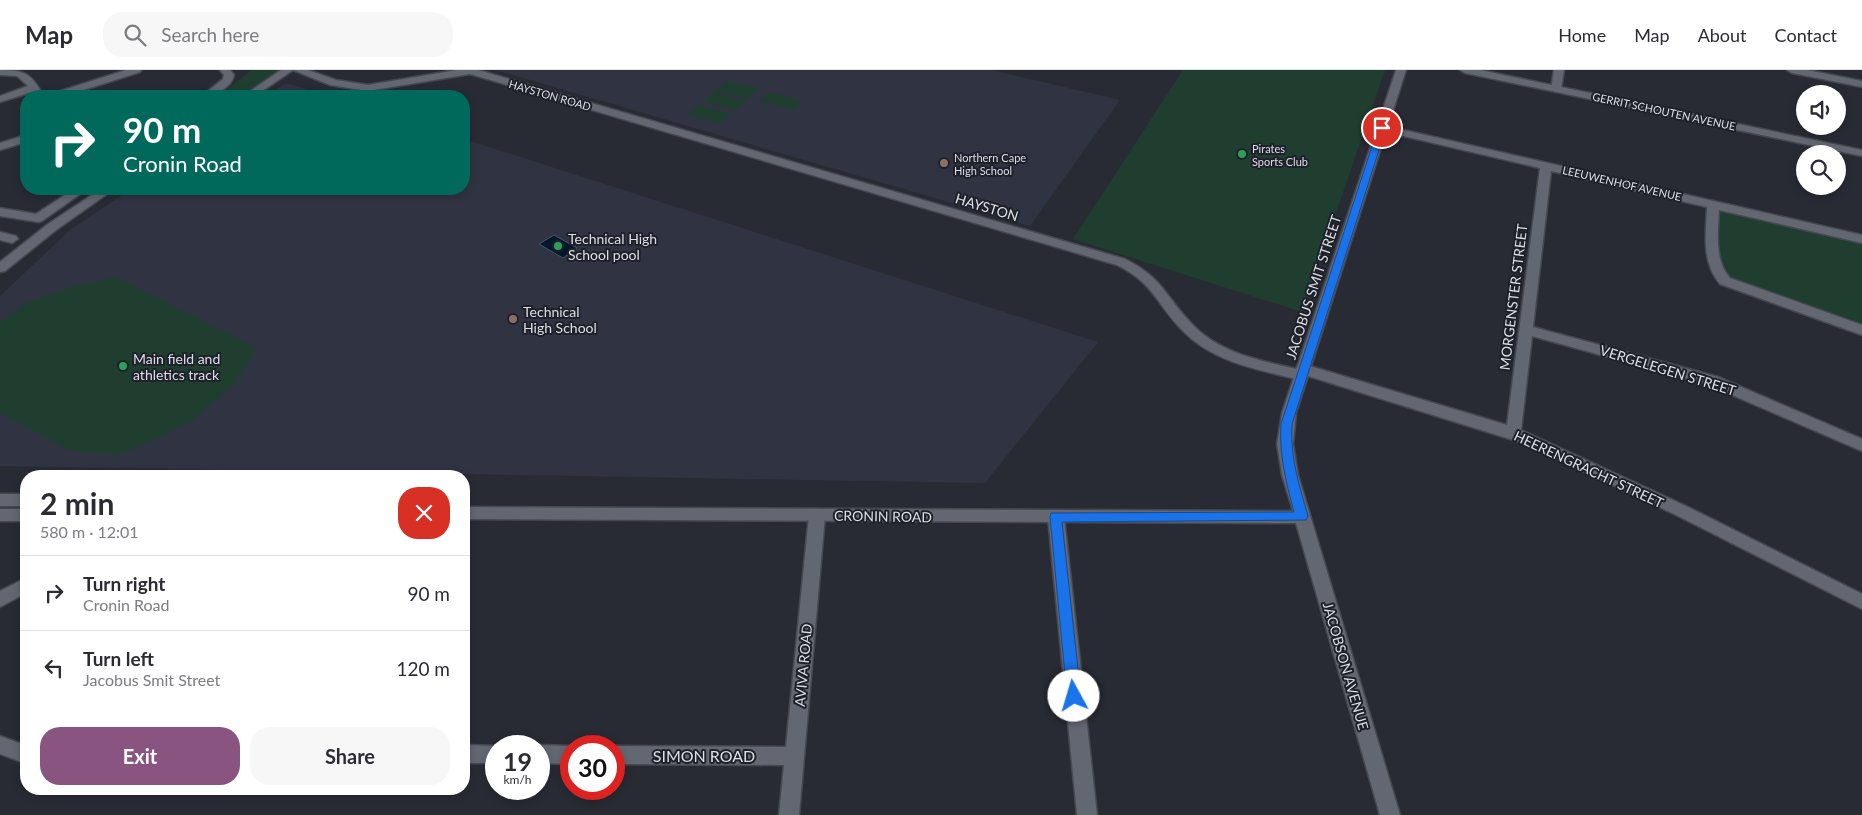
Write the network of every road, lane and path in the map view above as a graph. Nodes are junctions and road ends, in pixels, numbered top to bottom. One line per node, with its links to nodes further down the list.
1 (37, 70): 14 (street)
2 (136, 70): 17 (street)
3 (225, 70): 18 (street)
4 (288, 70): 19 (street)
5 (298, 70): 6 (street)
6 (468, 70): 21 (street, HAYSTON ROAD)
7 (1401, 70): 22 (street, JACOBUS SMIT STREET)
8 (1465, 70): 15 (street, GERRIT SCHOUTEN AVENUE)
9 (1559, 70): 15 (street)
10 (1792, 70): 13 (street)
11 (0, 72): 14 (street)
12 (0, 82): 14 (street)
13 (1862, 84)
14 (32, 85)
15 (1556, 89): 25 (street, GERRIT SCHOUTEN AVENUE)
16 (20, 90): 20 (street)
17 (74, 90)
18 (215, 90)
19 (257, 90)
20 (0, 99)
21 (634, 120): 35 (street, HAYSTON)
22 (1382, 128): 26 (street, LEEUWENHOF AVENUE); 35 (street, JACOBUS SMIT STREET)
23 (20, 140): 24 (street)
24 (0, 147)
25 (1862, 153)
26 (1546, 166): 29 (street, LEEUWENHOF AVENUE); 33 (street, MORGENSTER STREET)
27 (72, 195): 30 (street)
28 (99, 195): 32 (street)
29 (1713, 204): 31 (street, LEEUWENHOF AVENUE); 34 (street)
30 (0, 212)
31 (1862, 239)
32 (0, 268)
33 (1525, 329): 36 (street, MORGENSTER STREET); 37 (street, VERGELEGEN STREET)
34 (1862, 330)
35 (1302, 372): 36 (street, HEERENGRACHT STREET); 44 (street, JACOBUS SMIT STREET)
36 (1513, 433): 48 (street, HEERENGRACHT STREET)
37 (1862, 445)
38 (0, 500): 39 (street)
39 (20, 500)
40 (470, 512): 43 (street, CRONIN ROAD)
41 (0, 514): 42 (street)
42 (20, 515)
43 (817, 515): 45 (street, CRONIN ROAD); 54 (street, AVIVA ROAD)
44 (1302, 516): 45 (street, CRONIN ROAD); 57 (street, JACOBSON AVENUE)
45 (1056, 517): 56 (street)
46 (20, 588): 47 (street)
47 (0, 600)
48 (1862, 602)
49 (0, 745): 50 (street)
50 (20, 752)
51 (470, 754): 52 (street)
52 (485, 754)
53 (625, 755): 54 (street, SIMON ROAD)
54 (795, 756): 55 (street, AVIVA ROAD)
55 (789, 815)
56 (1087, 815)
57 (1390, 815)

